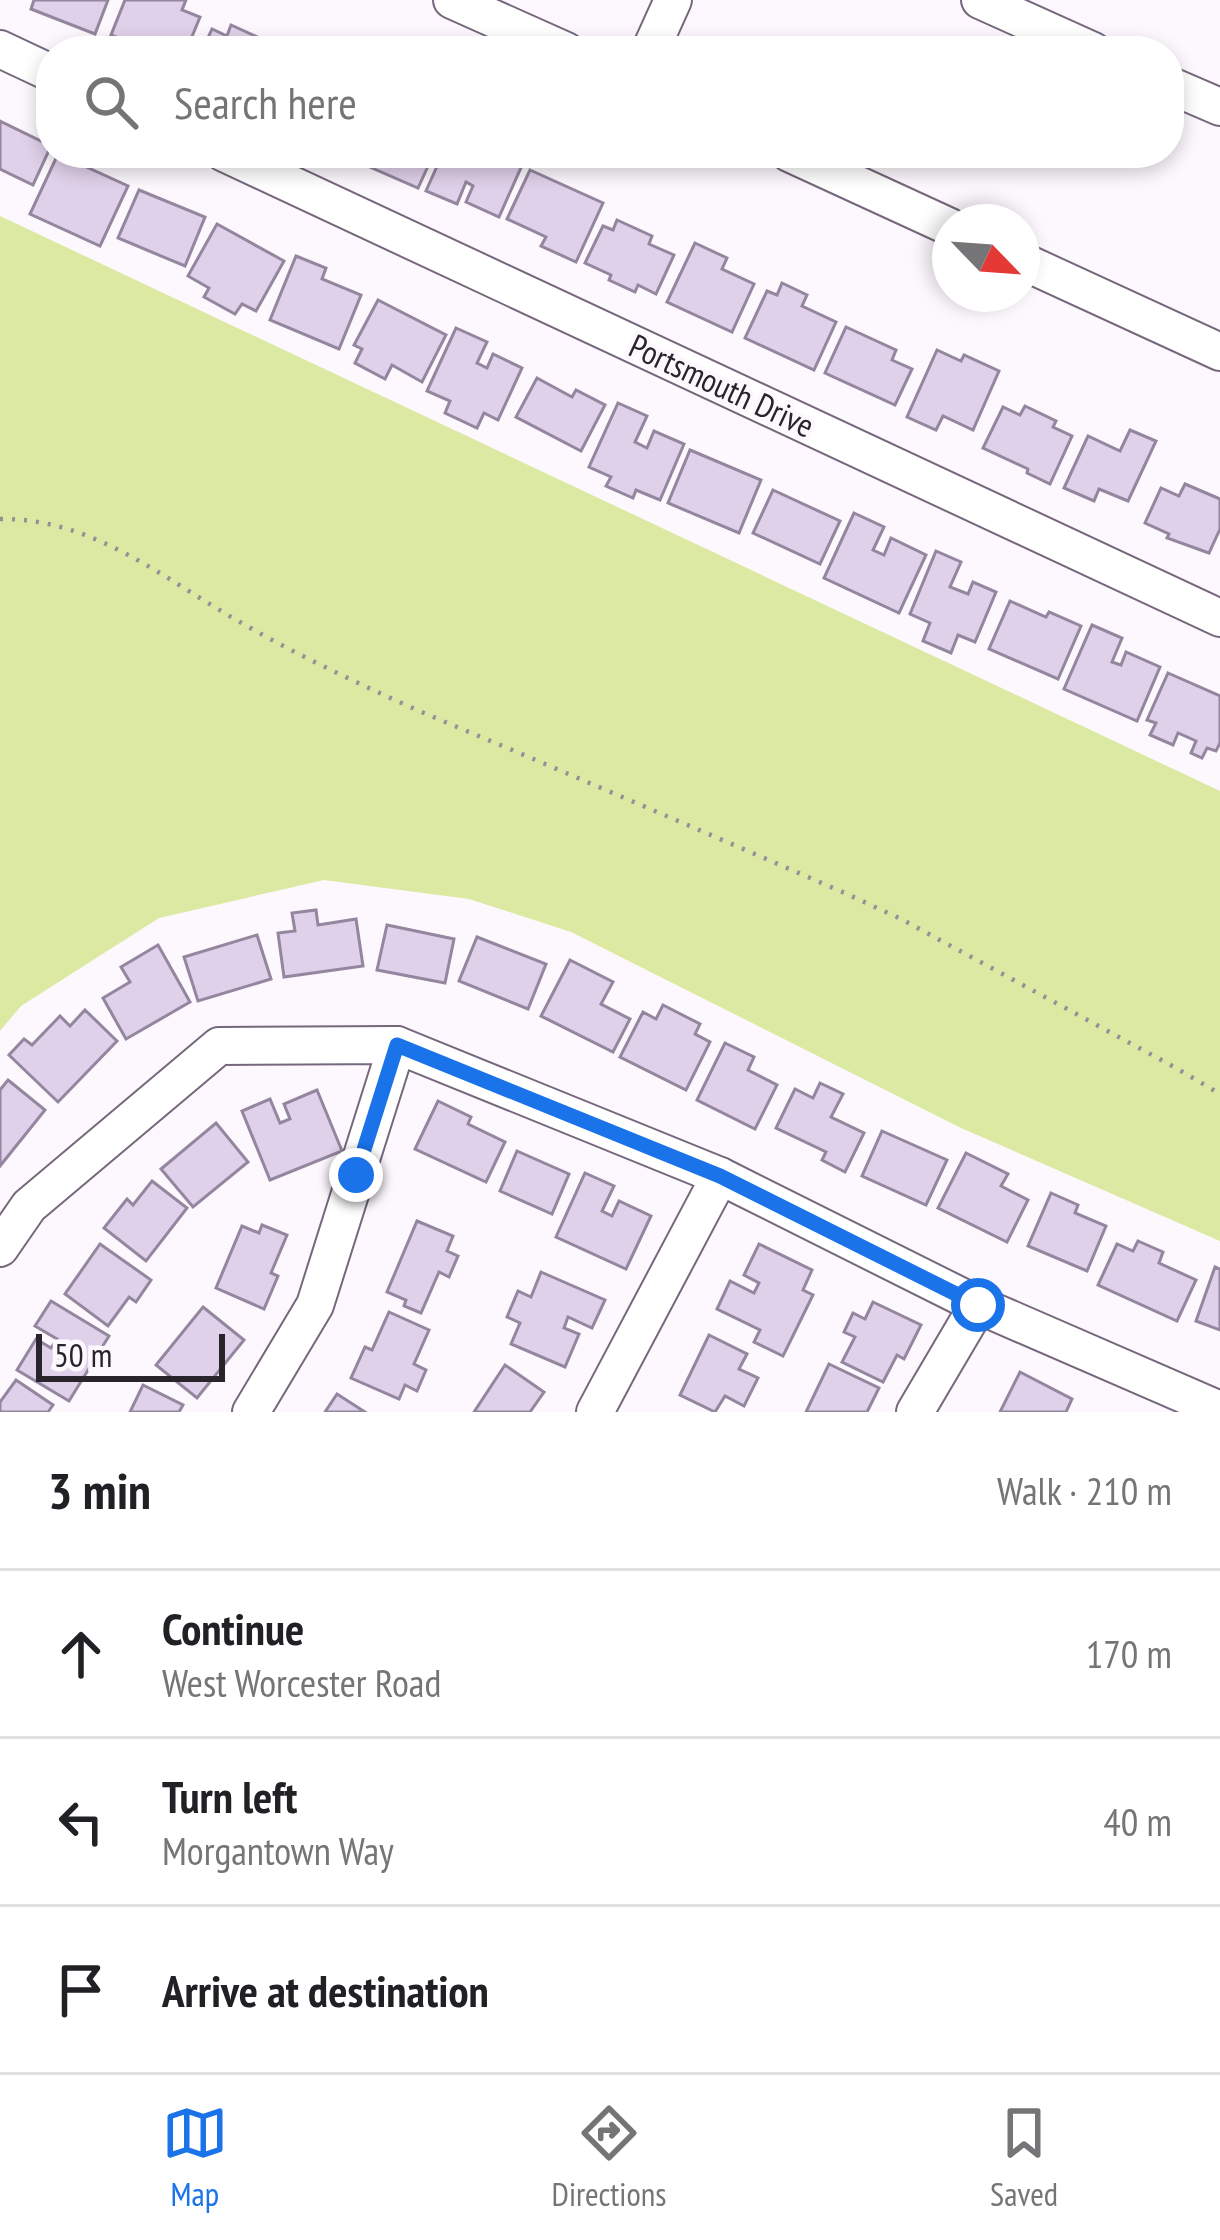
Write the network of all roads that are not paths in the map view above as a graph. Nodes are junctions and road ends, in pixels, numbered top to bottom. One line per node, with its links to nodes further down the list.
1 (452, 0): 5 (street)
2 (673, 0): 6 (street)
3 (980, 0): 4 (street)
4 (1032, 11): 7 (street)
5 (532, 36)
6 (657, 36)
7 (1070, 36)
8 (0, 49): 9 (street)
9 (36, 66)
10 (1184, 91): 11 (street)
11 (1220, 107)
12 (256, 168): 17 (street, Portsmouth Drive)
13 (822, 168): 14 (street)
14 (932, 219)
15 (1040, 269): 16 (street)
16 (1220, 352)
17 (1220, 617)
18 (397, 1045): 19 (street); 20 (street); 23 (street)
19 (720, 1176): 21 (street); 24 (street)
20 (0, 1248)
21 (978, 1305): 22 (street); 25 (street)
22 (1220, 1410)
23 (251, 1412)
24 (595, 1412)
25 (915, 1412)

